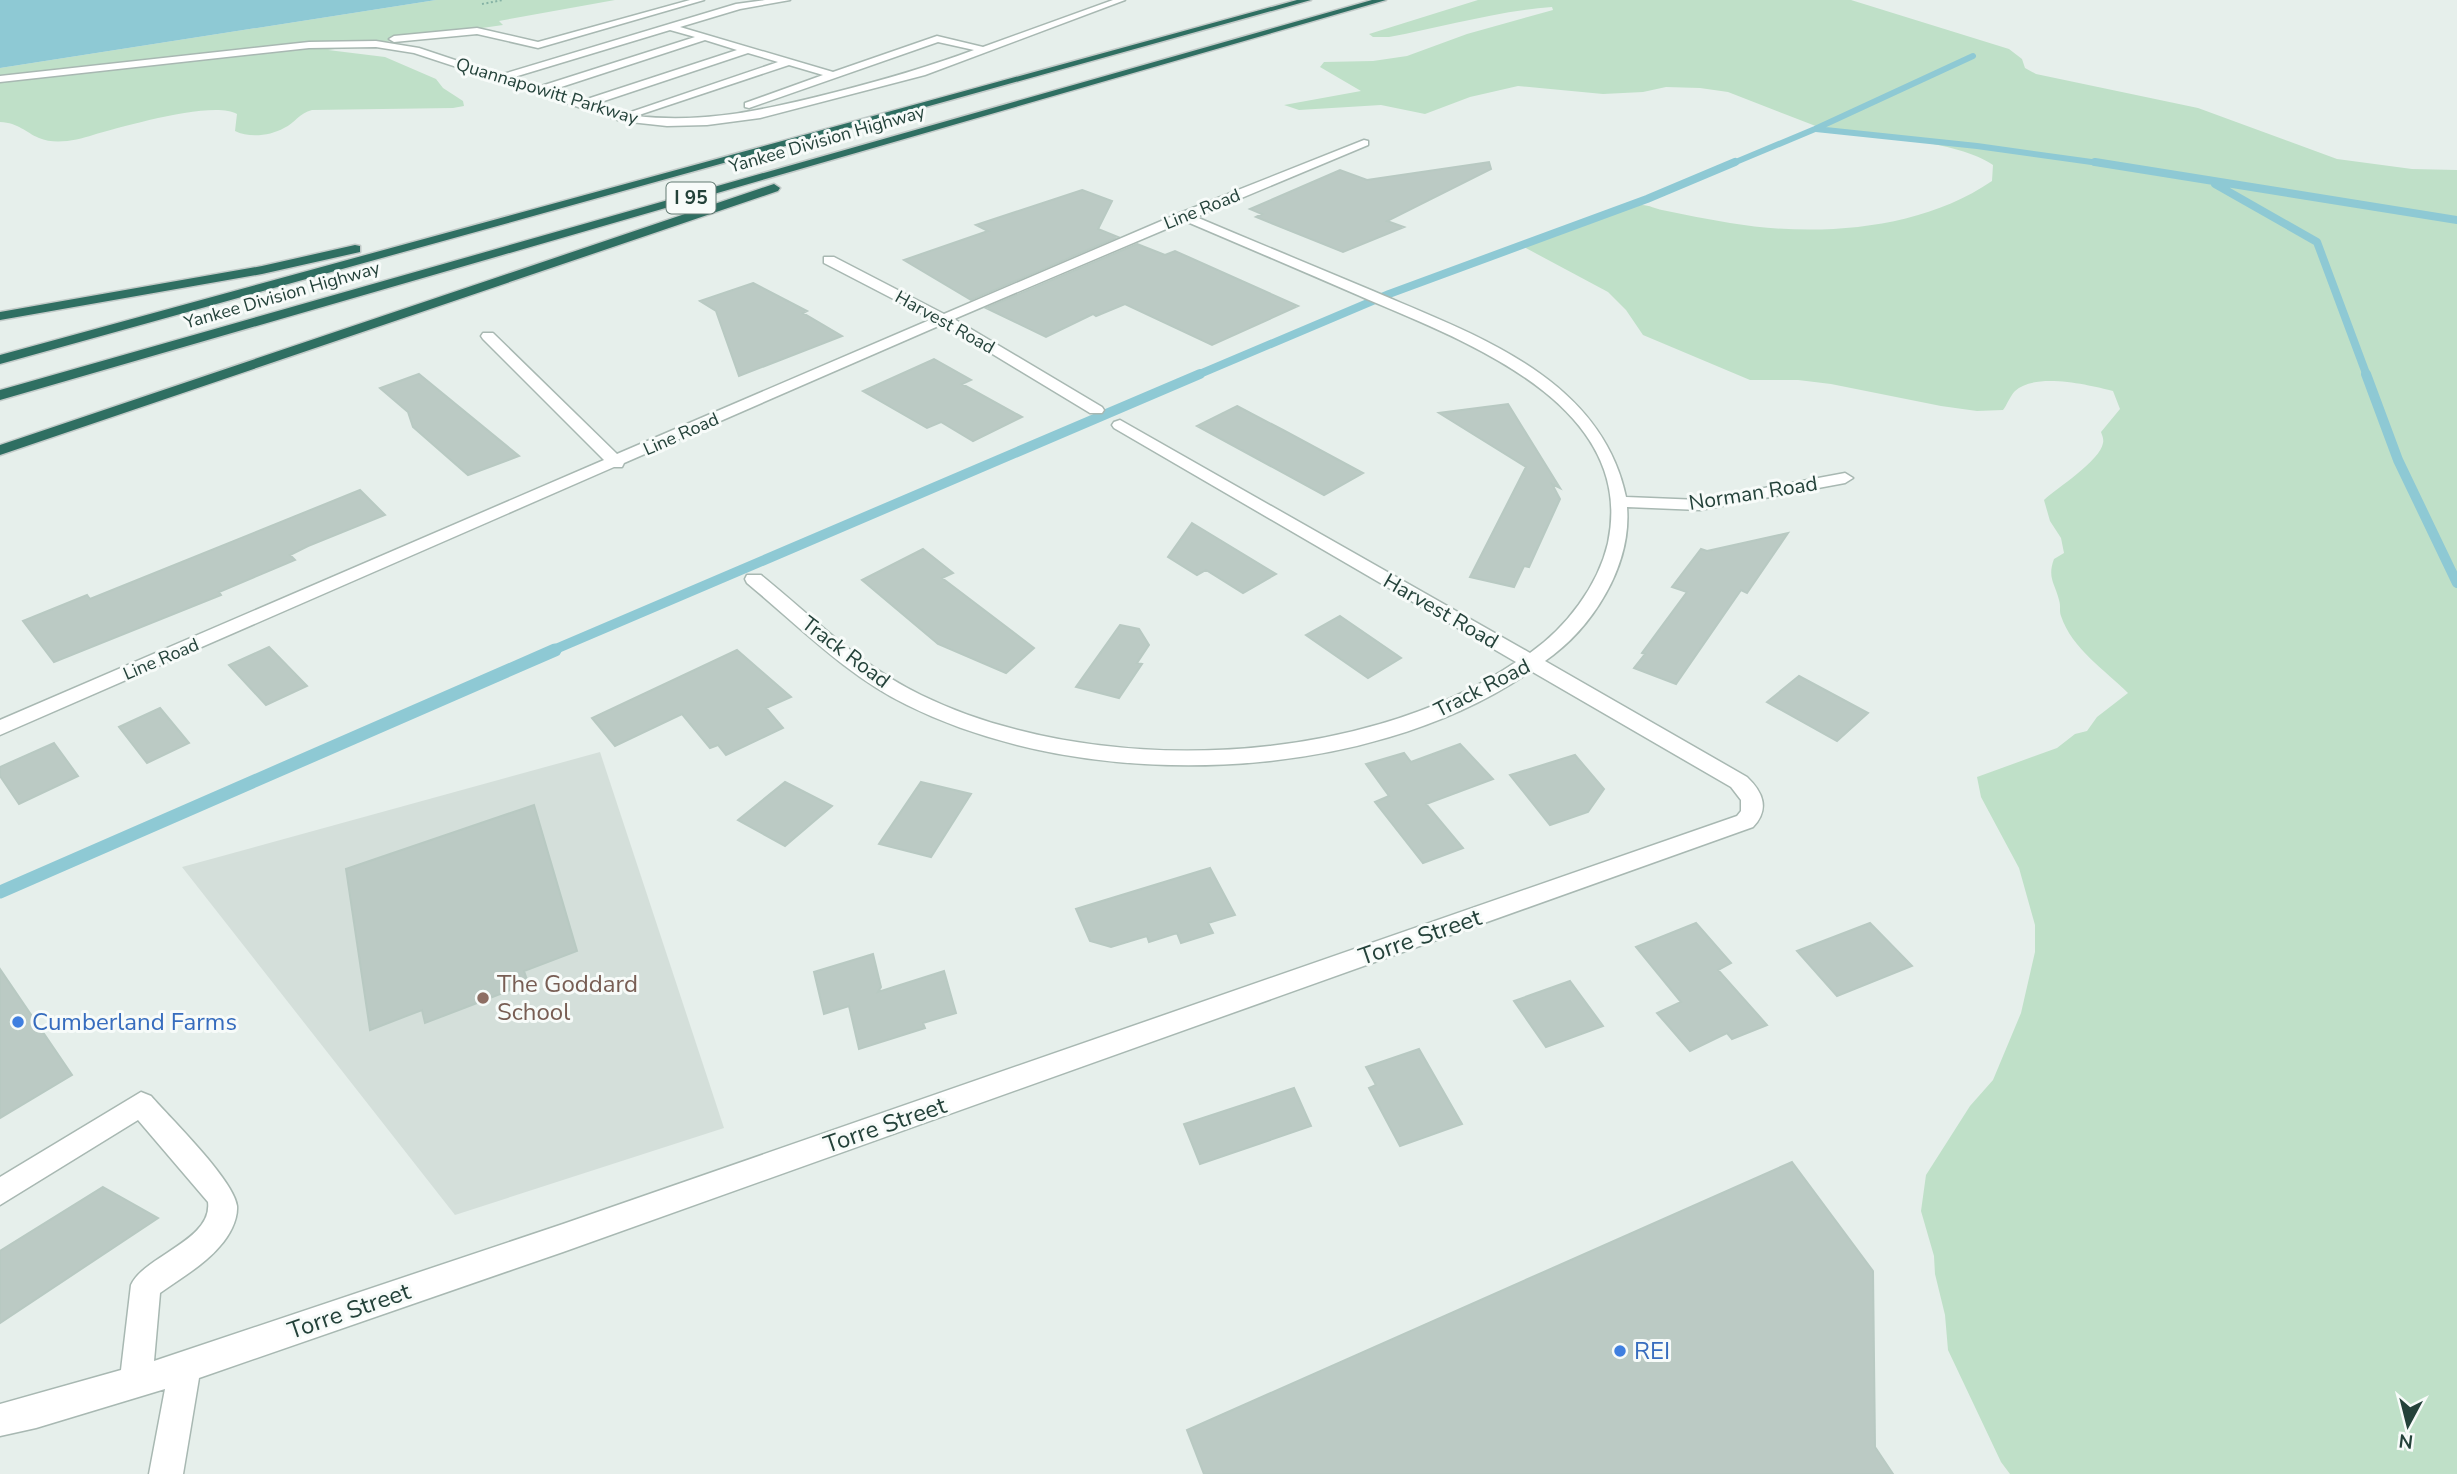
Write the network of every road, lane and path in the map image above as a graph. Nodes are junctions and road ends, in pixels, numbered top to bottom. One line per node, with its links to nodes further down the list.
1 (700, 0): 9 (street)
2 (786, 0): 6 (street)
3 (1121, 0): 11 (street, Quannapowitt Parkway)
4 (1307, 0): 22 (highway, Yankee Division Highway / I 95)
5 (1382, 0): 16 (highway, Yankee Division Highway / I 95)
6 (766, 1): 7 (street)
7 (670, 27): 8 (street); 14 (street)
8 (706, 37): 10 (street); 17 (street)
9 (351, 43): 14 (street, Quannapowitt Parkway); 15 (street, Quannapowitt Parkway)
10 (750, 49): 12 (street); 18 (street)
11 (984, 50): 13 (street); 20 (street, Quannapowitt Parkway)
12 (791, 61): 13 (street); 19 (street)
13 (833, 75): 20 (street)
14 (500, 78): 17 (street, Quannapowitt Parkway)
15 (0, 79)
16 (1070, 89): 29 (highway, Yankee Division Highway / I 95); 32 (highway)
17 (537, 90): 18 (street, Quannapowitt Parkway)
18 (581, 105): 19 (street, Quannapowitt Parkway)
19 (621, 118): 20 (street, Quannapowitt Parkway)
20 (700, 123)
21 (1364, 143): 23 (street, Line Road)
22 (630, 187): 25 (highway); 28 (highway, Yankee Division Highway / I 95)
23 (1184, 216): 26 (street, Line Road); 35 (street, Track Road)
24 (829, 260): 26 (street, Harvest Road)
25 (0, 316)
26 (942, 318): 30 (street, Harvest Road); 33 (street, Line Road)
27 (488, 336): 33 (street)
28 (0, 360)
29 (0, 395)
30 (1096, 410)
31 (1119, 425): 37 (street, Harvest Road)
32 (0, 450)
33 (616, 463): 38 (street, Line Road)
34 (1845, 478): 35 (street, Norman Road)
35 (1620, 502): 37 (street, Track Road)
36 (754, 579): 37 (street, Track Road)
37 (1532, 664): 39 (street, Harvest Road)
38 (0, 728)
39 (1754, 804): 41 (street, Torre Street)
40 (0, 1192): 42 (street)
41 (186, 1367): 42 (street, Torre Street); 44 (street)
42 (136, 1381): 43 (street, Torre Street)
43 (0, 1420)
44 (166, 1474)

